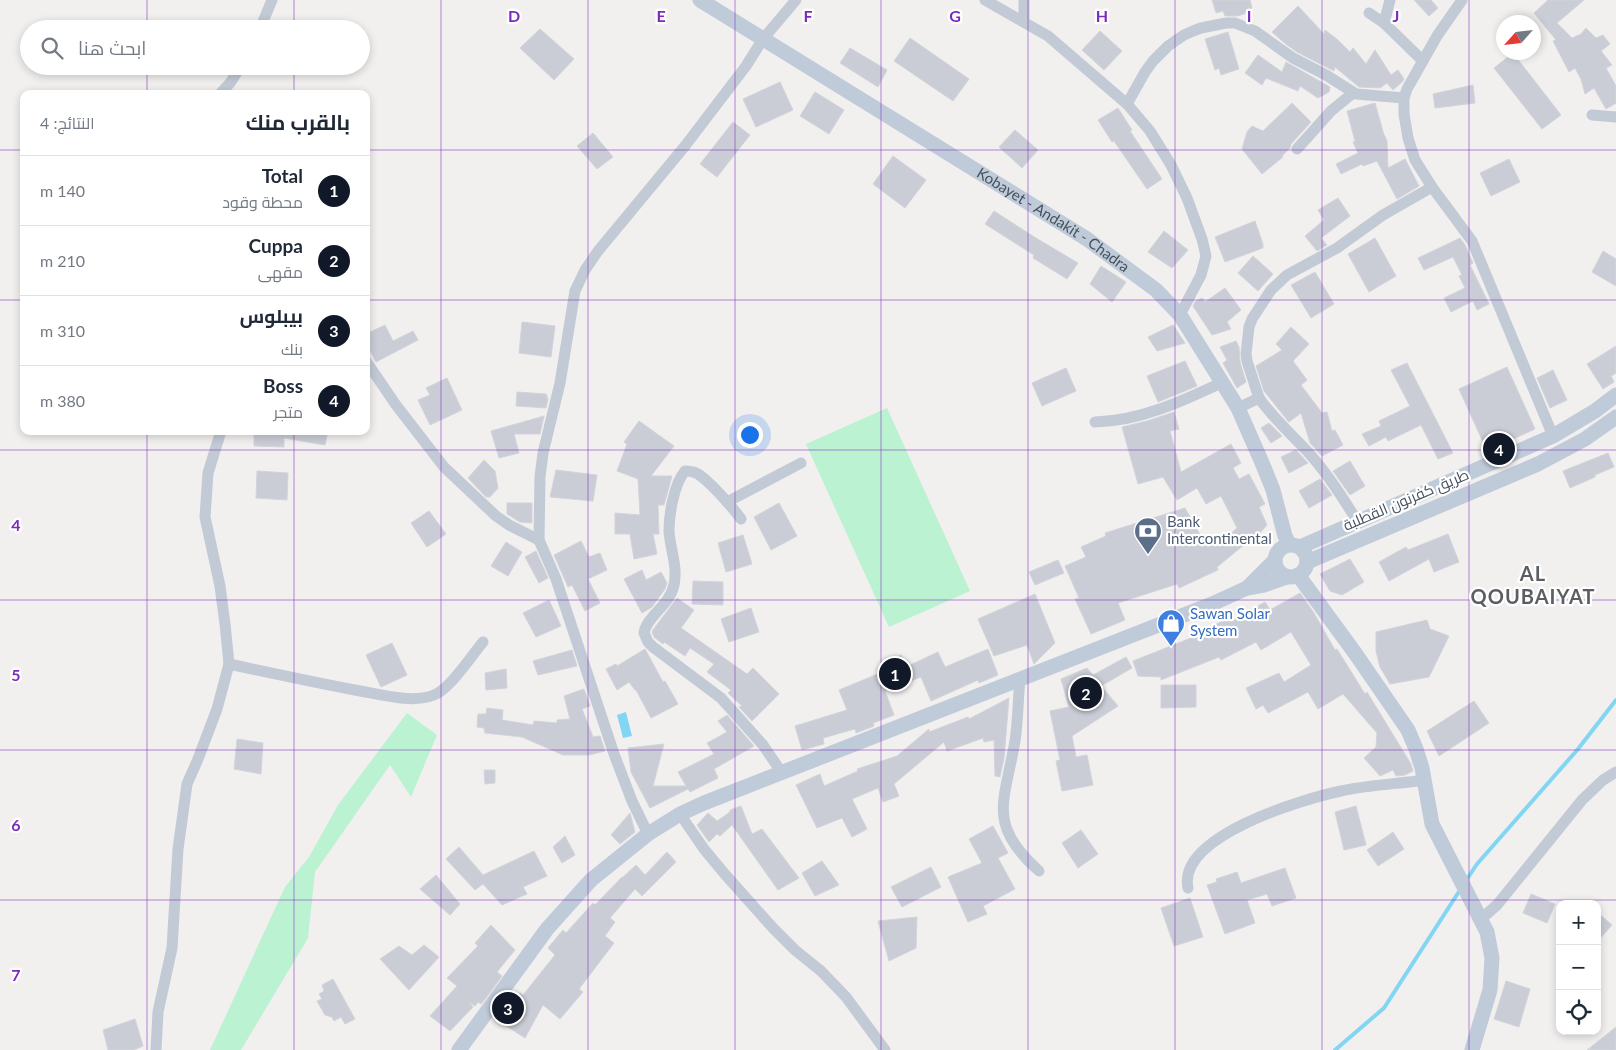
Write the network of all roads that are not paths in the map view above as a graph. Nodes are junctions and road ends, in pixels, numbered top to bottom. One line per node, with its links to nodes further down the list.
1 (272, 0): 9 (street)
2 (700, 0): 12 (main road, Kobayet - Andakit - Chadra)
3 (796, 0): 12 (street)
4 (985, 0): 10 (street)
5 (1024, 0): 10 (street)
6 (1390, 0): 11 (street)
7 (1462, 0): 13 (street)
8 (1368, 13): 11 (street)
9 (264, 20)
10 (1024, 21): 18 (street)
11 (1384, 23): 13 (street)
12 (763, 39): 23 (main road, Kobayet - Andakit - Chadra); 37 (street)
13 (1424, 61): 17 (street)
14 (235, 75): 15 (street)
15 (224, 90)
16 (1353, 93): 17 (street); 18 (street); 21 (street)
17 (1404, 98): 22 (street)
18 (1127, 104): 23 (street)
19 (1592, 114): 20 (street)
20 (1616, 117)
21 (1297, 149)
22 (1432, 187): 27 (street); 32 (street)
23 (1180, 315): 25 (main road, Kobayet - Andakit - Chadra)
24 (370, 366): 37 (street)
25 (1223, 382): 28 (main road, Kobayet - Andakit - Chadra); 30 (street)
26 (1616, 395): 32 (main road, طريق كفرنون القطلبة)
27 (1259, 398): 28 (street); 36 (street)
28 (1238, 408): 38 (main road, Kobayet - Andakit - Chadra)
29 (1616, 417): 40 (main road)
30 (1095, 422)
31 (220, 435): 44 (street)
32 (1553, 436): 36 (main road, طريق كفرنون القطلبة)
33 (801, 463): 34 (street)
34 (727, 502): 35 (street); 47 (street)
35 (741, 519)
36 (1357, 520): 38 (main road, طريق كفرنون القطلبة)
37 (540, 540): 50 (street)
38 (1295, 546): 39 (main road); 40 (main road)
39 (1275, 560): 41 (main road); 42 (main road)
40 (1307, 562): 41 (main road)
41 (1293, 576): 42 (main road); 48 (main road)
42 (1248, 588): 45 (main road)
43 (483, 642): 44 (street)
44 (229, 664): 54 (street)
45 (1020, 679): 47 (main road); 51 (street)
46 (1616, 772): 53 (street)
47 (782, 773): 49 (main road)
48 (1424, 780): 52 (street); 53 (main road)
49 (680, 814): 50 (main road); 56 (street)
50 (648, 834): 55 (main road)
51 (1039, 871)
52 (1188, 888)
53 (1480, 917): 57 (main road)
54 (156, 1050)
55 (459, 1050)
56 (885, 1050)
57 (1472, 1050)

